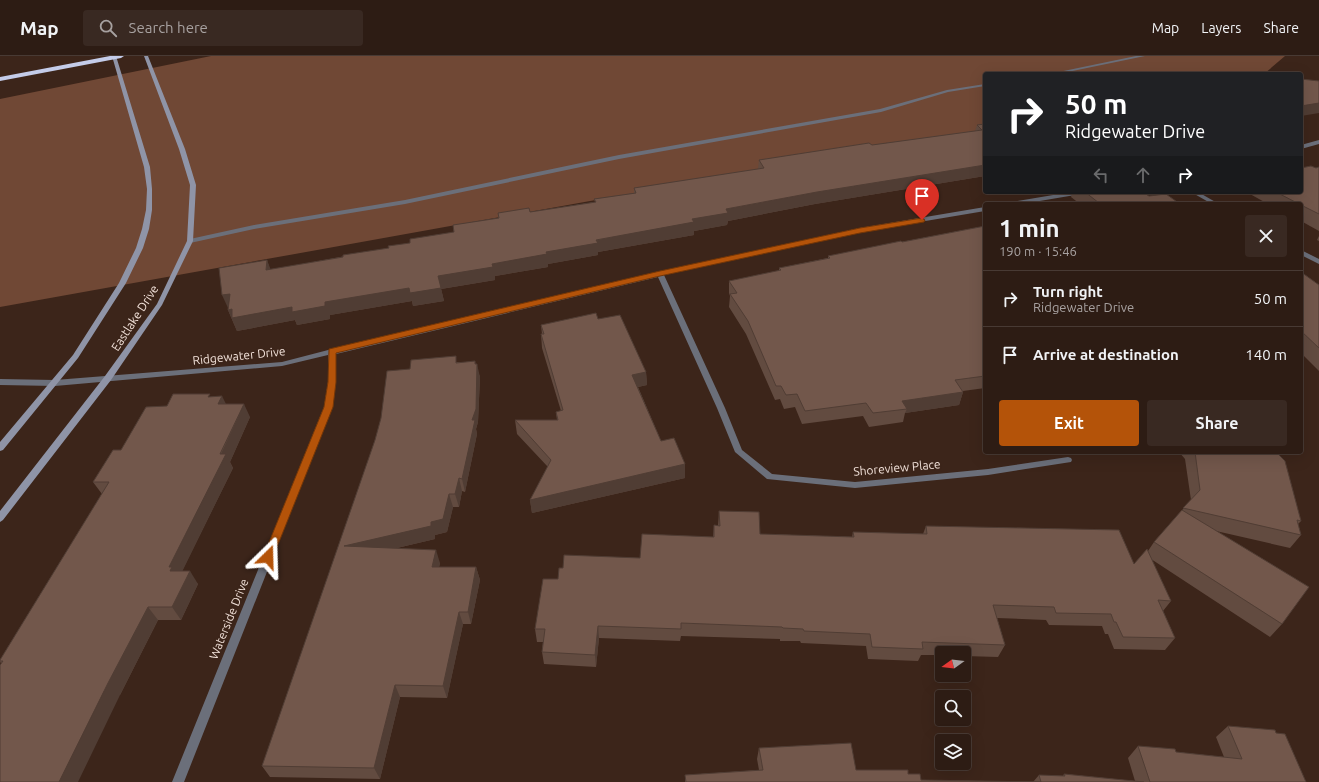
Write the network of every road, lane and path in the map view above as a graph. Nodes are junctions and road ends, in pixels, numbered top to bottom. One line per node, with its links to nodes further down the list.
1 (114, 56): 22 (street)
2 (121, 56): 6 (highway)
3 (146, 56): 15 (street, Eastlake Drive)
4 (1143, 56): 5 (street)
5 (1061, 72)
6 (0, 79)
7 (983, 85): 15 (street)
8 (1319, 142): 9 (street)
9 (1303, 146)
10 (1070, 194): 12 (street)
11 (1198, 194): 13 (street)
12 (1024, 202)
13 (1212, 202)
14 (983, 209): 18 (street, Ridgewater Drive)
15 (190, 241): 20 (street, Eastlake Drive)
16 (1303, 253): 17 (street)
17 (1319, 262)
18 (660, 274): 19 (street, Ridgewater Drive); 24 (street, Shoreview Place)
19 (332, 351): 20 (street, Ridgewater Drive); 26 (street, Waterside Drive)
20 (108, 378): 22 (street, Ridgewater Drive); 25 (street, Eastlake Drive)
21 (0, 382): 22 (street, Ridgewater Drive)
22 (55, 383): 23 (street)
23 (0, 448)
24 (1068, 460)
25 (0, 518)
26 (178, 782)

